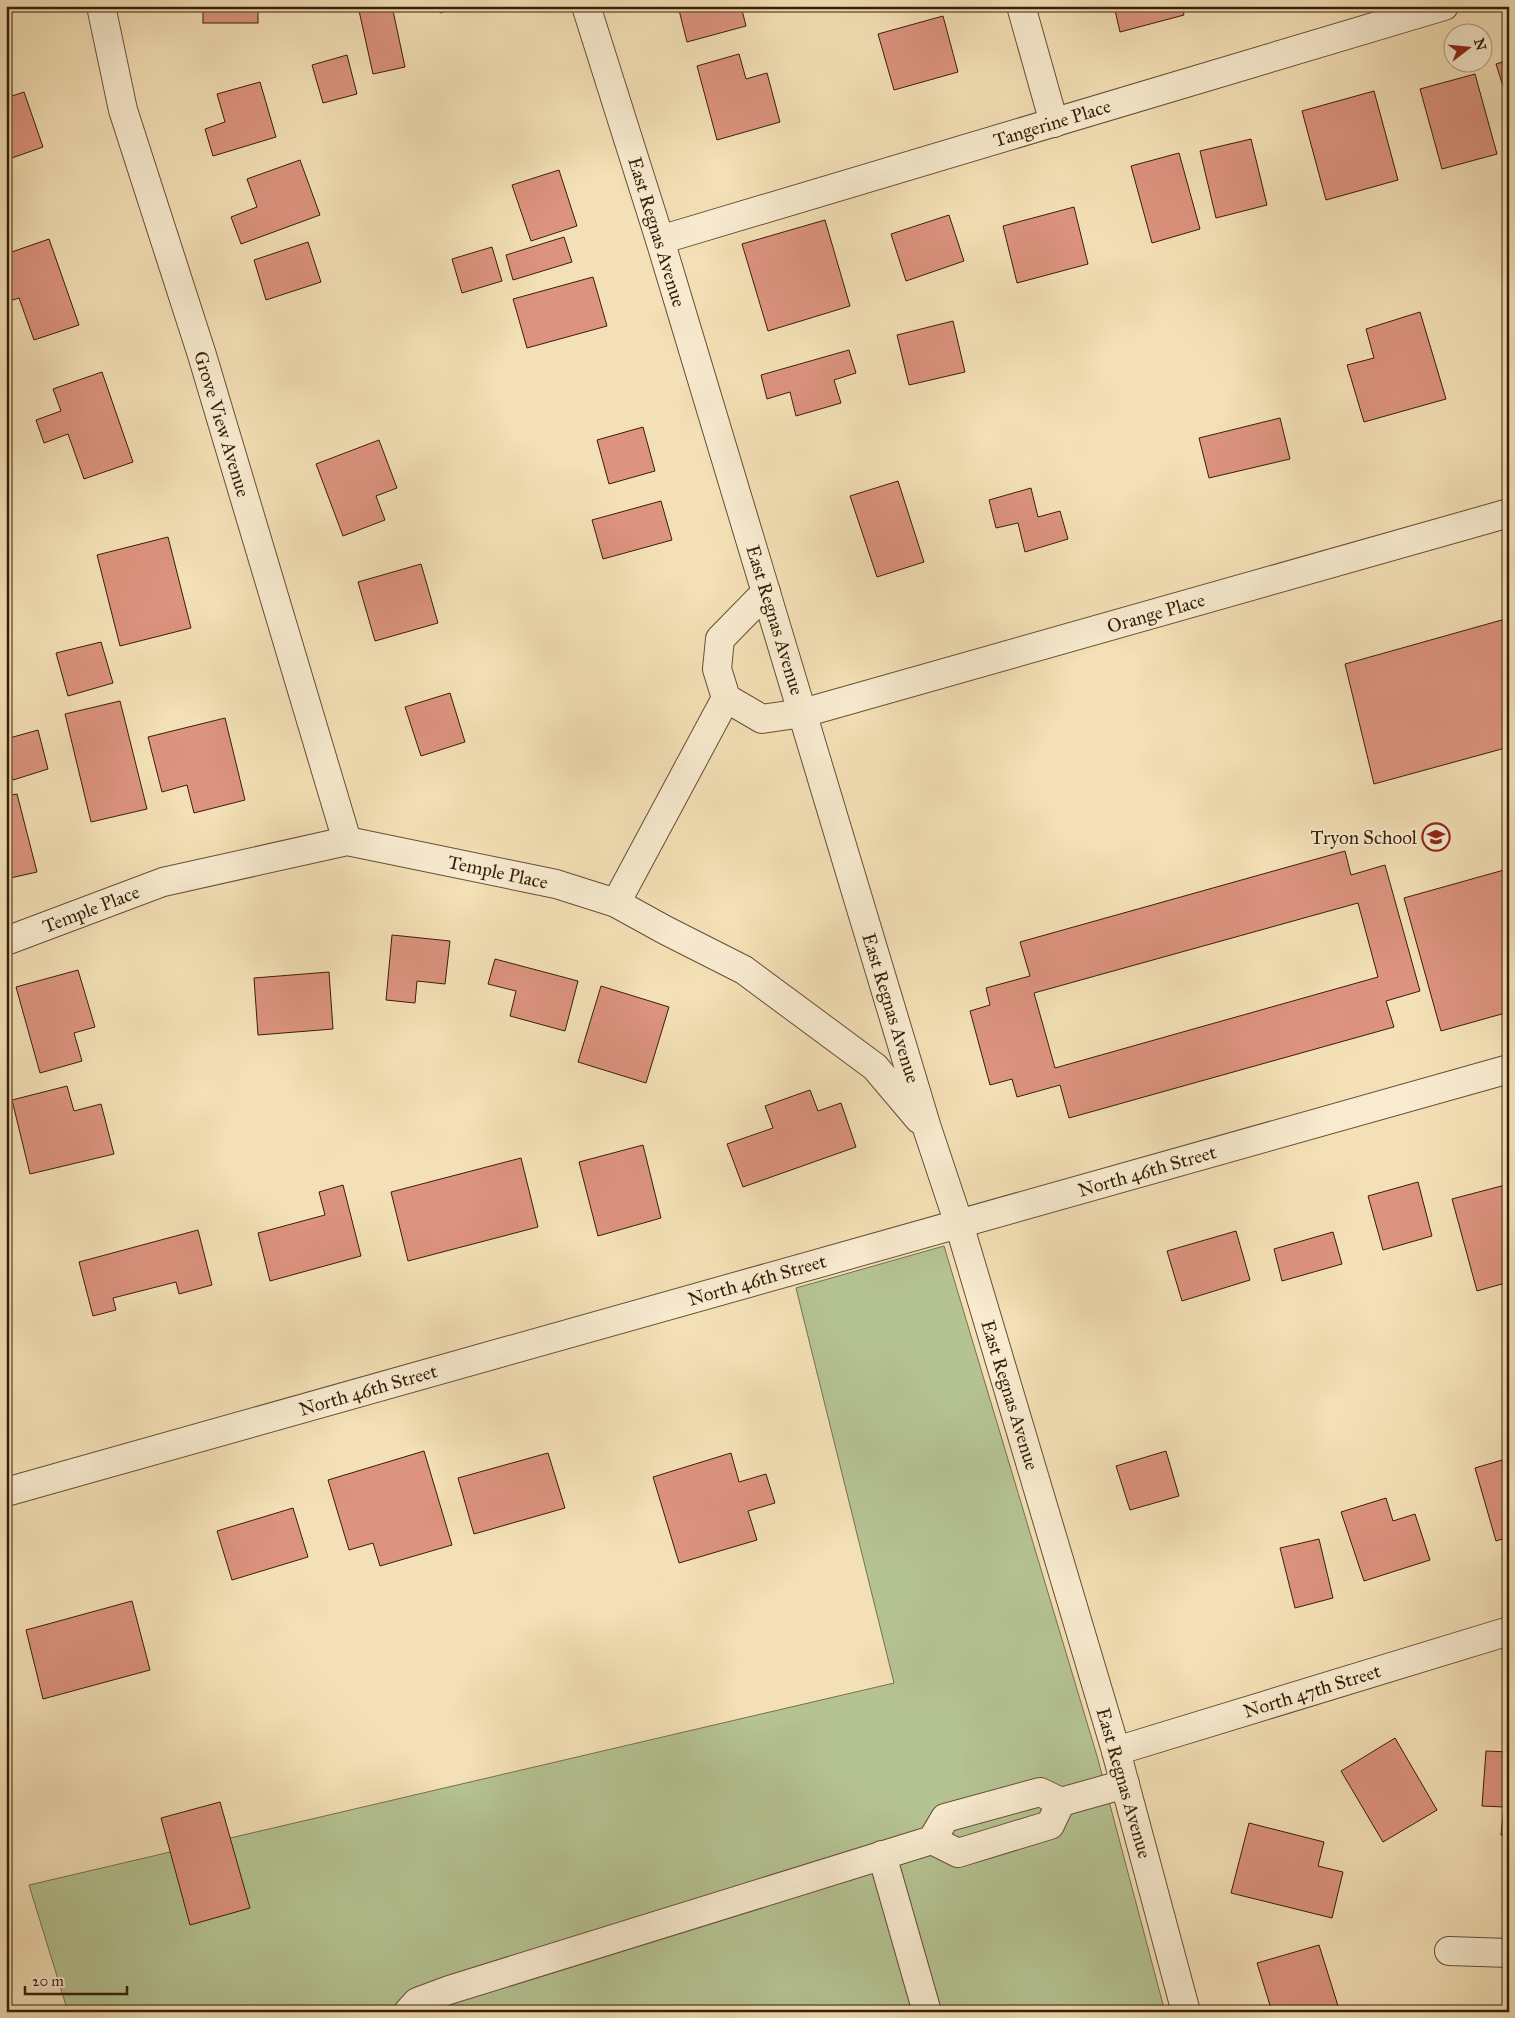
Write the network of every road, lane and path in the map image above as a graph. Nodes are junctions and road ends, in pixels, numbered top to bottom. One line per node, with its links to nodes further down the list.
1 (101, 6): 11 (street, Grove View Avenue)
2 (586, 6): 6 (street, East Regnas Avenue)
3 (1021, 6): 5 (street)
4 (1444, 6): 5 (street, Tangerine Place)
5 (1054, 123): 6 (street, Tangerine Place)
6 (660, 240): 8 (street, East Regnas Avenue)
7 (1509, 513): 10 (street, Orange Place)
8 (766, 592): 9 (street); 10 (street, East Regnas Avenue)
9 (726, 698): 10 (street, Orange Place); 12 (street)
10 (803, 713): 15 (street, East Regnas Avenue)
11 (347, 841): 12 (street, Temple Place); 13 (street, Temple Place)
12 (616, 903): 15 (street, Temple Place)
13 (6, 941)
14 (1509, 1069): 16 (street, North 46th Street)
15 (927, 1128): 16 (street, East Regnas Avenue)
16 (959, 1224): 17 (street, North 46th Street); 19 (street, East Regnas Avenue)
17 (8, 1485)
18 (1509, 1631): 19 (street, North 47th Street)
19 (1116, 1751): 20 (street, East Regnas Avenue)
20 (1124, 1784): 21 (street); 28 (street, East Regnas Avenue)
21 (1062, 1802): 22 (street); 22 (street)
22 (932, 1840): 23 (street)
23 (882, 1855): 26 (street); 27 (street)
24 (1449, 1951): 25 (street)
25 (1509, 1953)
26 (408, 2012)
27 (927, 2012)
28 (1186, 2012)

